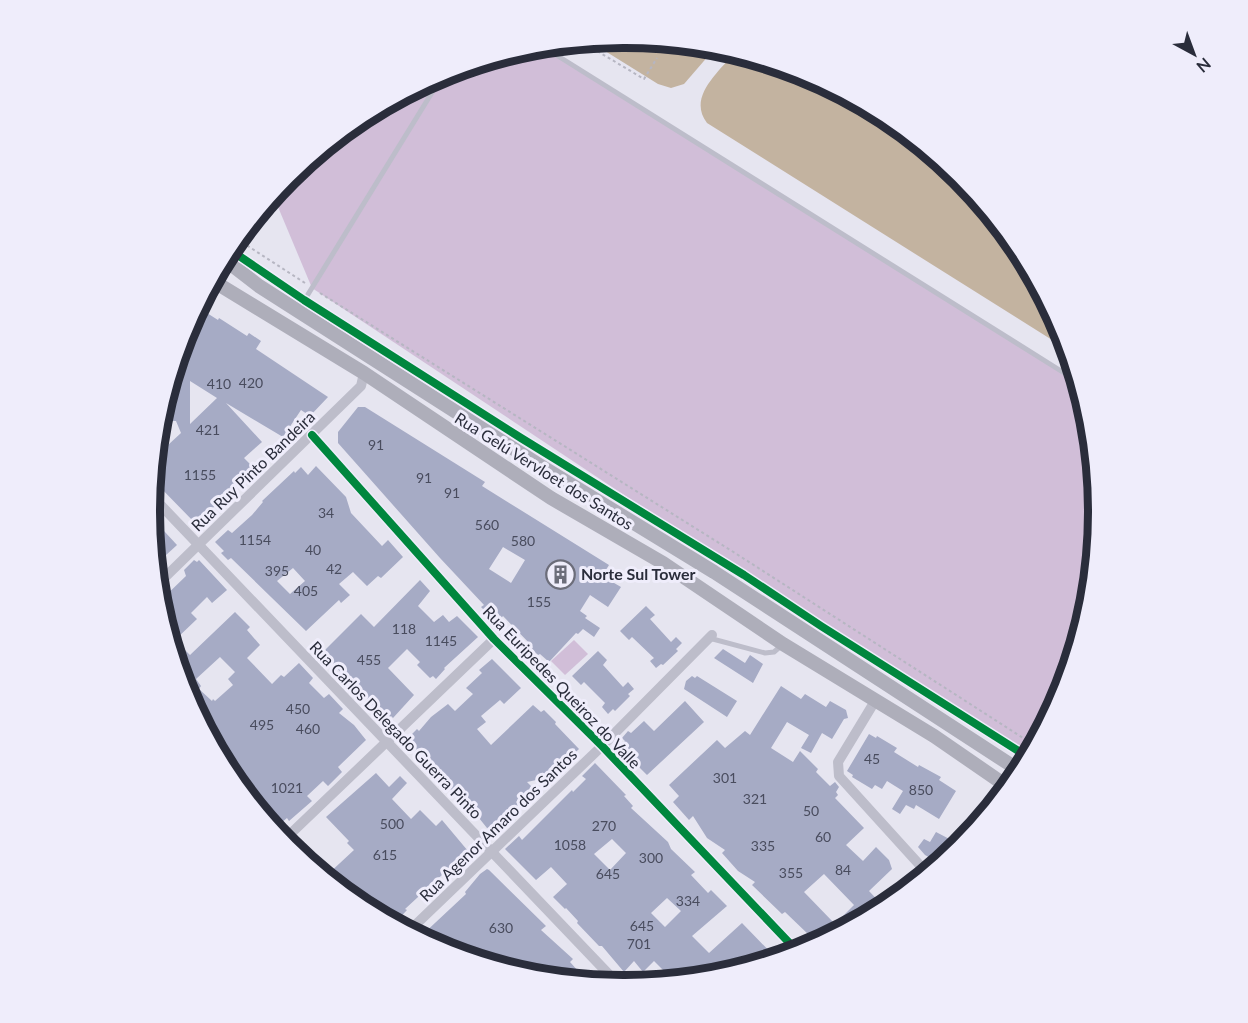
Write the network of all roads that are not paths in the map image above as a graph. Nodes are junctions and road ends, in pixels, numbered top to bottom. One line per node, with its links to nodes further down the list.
1 (555, 53): 7 (lane)
2 (434, 89): 5 (lane)
3 (232, 265): 5 (main road, Rua Gelú Vervloet dos Santos)
4 (220, 285): 6 (main road, Rua Gelú Vervloet dos Santos)
5 (298, 310): 18 (main road, Rua Gelú Vervloet dos Santos)
6 (364, 373): 8 (street, Rua Ruy Pinto Bandeira); 14 (main road, Rua Gelú Vervloet dos Santos)
7 (1067, 374)
8 (312, 435): 10 (street, Rua Ruy Pinto Bandeira); 13 (street, Rua Euripedes Queiroz do Valle)
9 (160, 504): 10 (street, Rua Carlos Delegado Guerra Pinto)
10 (199, 544): 11 (street, Rua Ruy Pinto Bandeira); 16 (street, Rua Carlos Delegado Guerra Pinto)
11 (165, 577)
12 (710, 637): 14 (lane); 17 (street, Rua Agenor Amaro dos Santos)
13 (494, 639): 16 (street); 17 (street, Rua Euripedes Queiroz do Valle)
14 (783, 644): 15 (main road, Rua Gelú Vervloet dos Santos)
15 (875, 701): 19 (main road, Rua Gelú Vervloet dos Santos); 22 (street)
16 (387, 743): 20 (street); 21 (street, Rua Carlos Delegado Guerra Pinto)
17 (602, 746): 21 (street, Rua Agenor Amaro dos Santos); 24 (street, Rua Euripedes Queiroz do Valle)
18 (1011, 765)
19 (1000, 782)
20 (291, 833)
21 (492, 852): 23 (street, Rua Agenor Amaro dos Santos); 25 (street, Rua Carlos Delegado Guerra Pinto)
22 (921, 867)
23 (415, 925)
24 (790, 944)
25 (609, 974)

